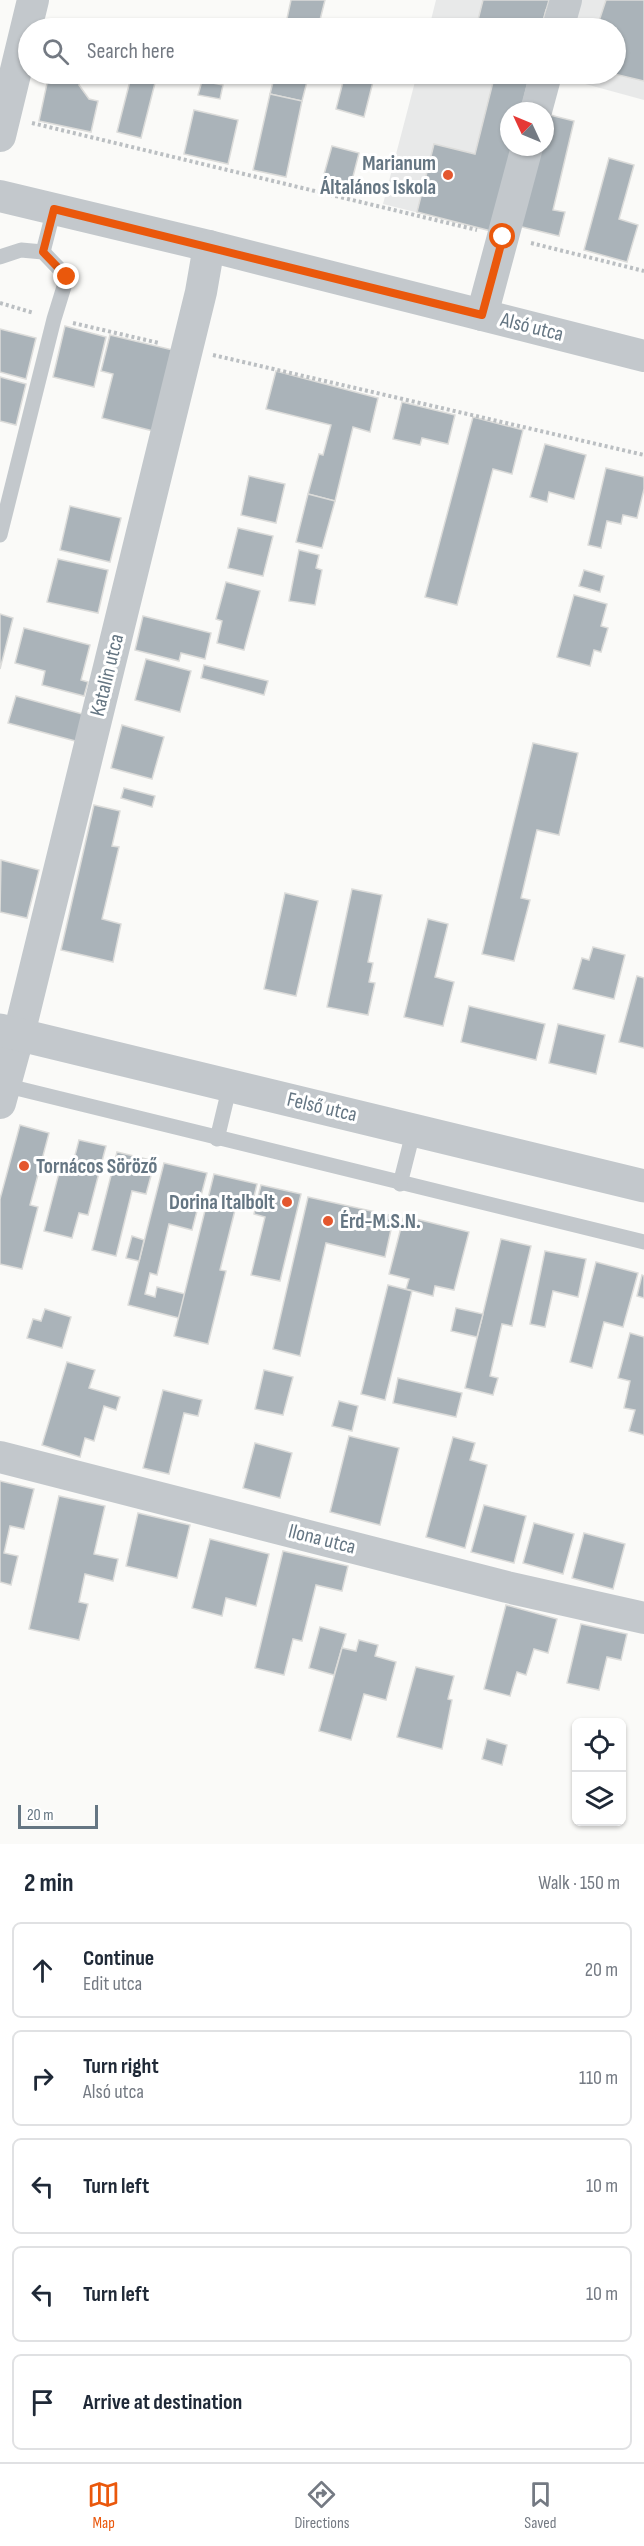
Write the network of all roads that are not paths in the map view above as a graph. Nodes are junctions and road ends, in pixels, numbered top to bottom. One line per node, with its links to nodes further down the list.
1 (33, 0): 3 (street)
2 (566, 0): 4 (street)
3 (29, 18)
4 (561, 18)
5 (18, 61): 8 (street)
6 (543, 84): 7 (street)
7 (538, 102)
8 (2, 126)
9 (525, 156): 15 (street)
10 (0, 196): 11 (street, Alsó utca)
11 (54, 209): 12 (street, Alsó utca); 13 (lane)
12 (209, 246): 15 (street, Alsó utca); 18 (street, Katalin utca)
13 (43, 252): 14 (lane); 17 (lane)
14 (0, 257)
15 (482, 315): 16 (street, Alsó utca)
16 (644, 356)
17 (0, 535)
18 (10, 1032): 19 (street, Felső utca); 20 (street, Katalin utca)
19 (230, 1085): 21 (street, Felső utca); 22 (lane)
20 (2, 1090): 22 (lane)
21 (414, 1128): 23 (lane); 24 (street, Felső utca)
22 (217, 1139): 23 (lane)
23 (400, 1184): 25 (lane)
24 (644, 1186)
25 (644, 1242)
26 (0, 1457): 27 (street, Ilona utca)
27 (644, 1618)

